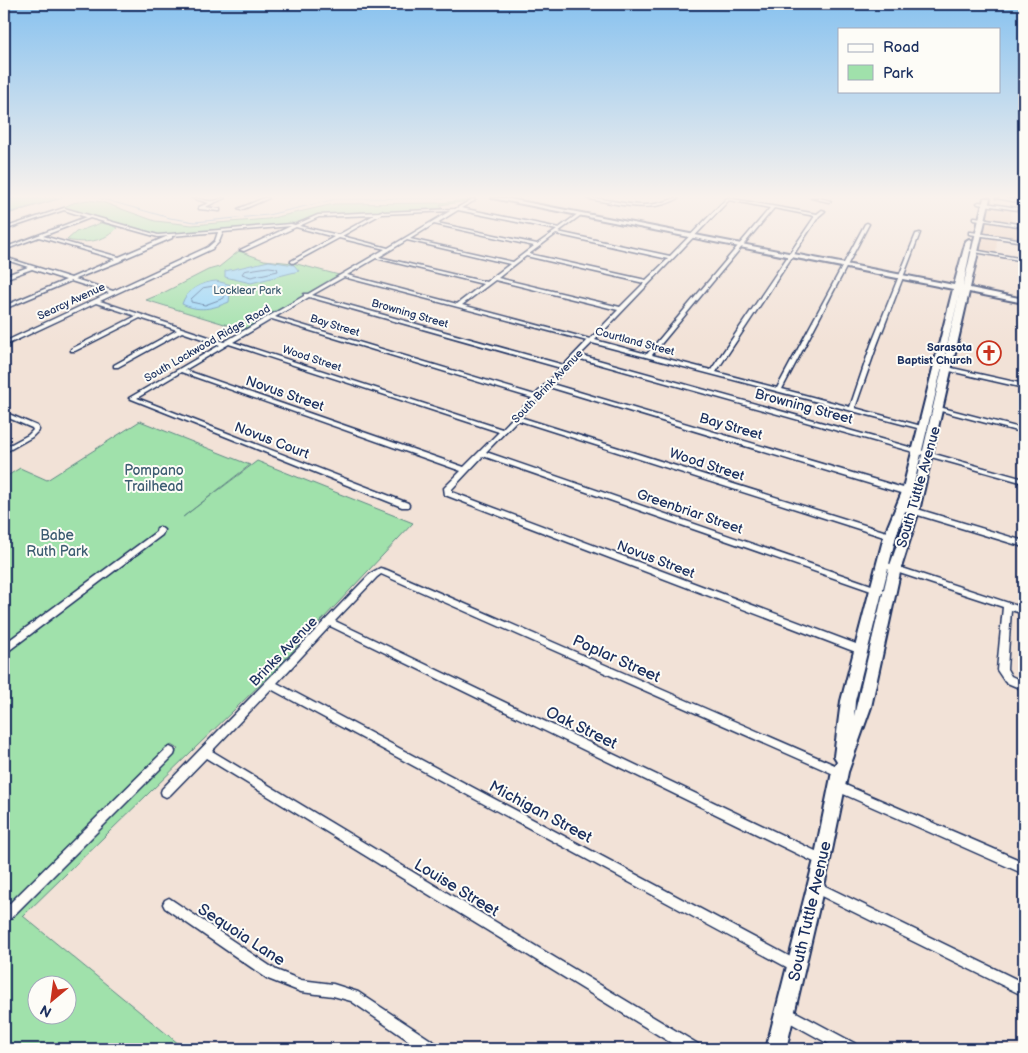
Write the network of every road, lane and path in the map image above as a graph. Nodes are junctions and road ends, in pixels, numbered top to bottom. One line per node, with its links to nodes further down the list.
1 (79, 247): 25 (street)
2 (147, 247): 25 (street)
3 (212, 247): 39 (street, Searcy Avenue)
4 (248, 247): 18 (street)
5 (321, 247): 27 (street)
6 (381, 247): 17 (street)
7 (392, 247): 17 (street, South Lockwood Ridge Road)
8 (438, 247): 28 (street)
9 (536, 247): 20 (street)
10 (621, 247): 24 (street)
11 (681, 247): 24 (street, South Brink Avenue)
12 (738, 247): 54 (street)
13 (751, 247): 21 (main road)
14 (796, 247): 21 (street)
15 (855, 247): 29 (street)
16 (913, 247): 32 (street)
17 (388, 249): 22 (street, South Lockwood Ridge Road)
18 (242, 250)
19 (970, 250): 26 (street); 38 (main road, South Tuttle Avenue)
20 (526, 255): 28 (street); 36 (street)
21 (791, 255): 29 (main road); 59 (street)
22 (374, 256): 31 (street, South Lockwood Ridge Road); 37 (street)
23 (4, 258): 30 (street)
24 (671, 258): 36 (street, South Brink Avenue)
25 (121, 259): 34 (street)
26 (1024, 260)
27 (293, 262)
28 (514, 264): 35 (street)
29 (845, 266): 32 (main road); 62 (street)
30 (32, 267): 33 (street); 34 (street)
31 (342, 275): 40 (street, South Lockwood Ridge Road); 43 (street, Courtland Street)
32 (901, 277): 38 (main road); 65 (street)
33 (4, 278)
34 (72, 279): 39 (street); 44 (street)
35 (495, 279): 37 (street); 45 (street)
36 (647, 282): 45 (street, South Brink Avenue)
37 (488, 284): 43 (street)
38 (960, 288): 42 (main road); 57 (main road, South Tuttle Avenue)
39 (113, 293): 41 (street, Searcy Avenue)
40 (306, 295): 47 (street, South Lockwood Ridge Road); 56 (street, Browning Street)
41 (95, 301): 46 (street, Wood Street); 51 (street, Searcy Avenue)
42 (1024, 301)
43 (459, 305): 49 (street, Courtland Street)
44 (4, 308)
45 (621, 309): 49 (street, South Brink Avenue)
46 (140, 316): 48 (street, Wood Street); 52 (street)
47 (270, 318): 50 (street, South Lockwood Ridge Road); 63 (street, Bay Street)
48 (181, 330): 50 (street, Wood Street); 55 (street)
49 (591, 340): 53 (street, South Brink Avenue); 54 (street, Courtland Street)
50 (226, 343): 58 (street, South Lockwood Ridge Road); 70 (street, Wood Street)
51 (4, 344)
52 (73, 350)
53 (576, 356): 56 (street, South Brink Avenue); 73 (street, Browning Street)
54 (649, 356): 59 (street, Courtland Street)
55 (116, 366)
56 (566, 367): 60 (street, South Brink Avenue)
57 (943, 368): 61 (street); 66 (main road, South Tuttle Avenue); 69 (main road, South Tuttle Avenue)
58 (181, 370): 64 (street, South Lockwood Ridge Road); 75 (street, Novus Street)
59 (713, 372): 62 (street, Courtland Street)
60 (548, 385): 63 (street, South Brink Avenue); 78 (street, Bay Street)
61 (1024, 386)
62 (779, 390): 65 (street, Courtland Street)
63 (536, 397): 68 (street, South Brink Avenue)
64 (132, 398): 79 (street, Novus Court)
65 (852, 409): 69 (street, Courtland Street)
66 (939, 409): 71 (street); 73 (main road, South Tuttle Avenue)
67 (4, 414): 72 (street)
68 (516, 418): 70 (street, South Brink Avenue); 83 (street, Wood Street)
69 (923, 428): 73 (main road, South Tuttle Avenue)
70 (503, 431): 74 (street, South Brink Avenue)
71 (1024, 431)
72 (4, 450)
73 (923, 452): 76 (street, Browning Street); 78 (main road, South Tuttle Avenue); 81 (main road, South Tuttle Avenue)
74 (482, 453): 75 (street, South Brink Avenue); 87 (street, Greenbriar Street)
75 (466, 470): 77 (street, South Brink Avenue)
76 (1024, 481)
77 (448, 488): 93 (street, Novus Street)
78 (907, 492): 80 (main road, South Tuttle Avenue)
79 (405, 505)
80 (901, 507): 81 (street); 83 (main road, South Tuttle Avenue)
81 (914, 511): 84 (street); 85 (main road, South Tuttle Avenue)
82 (160, 530): 92 (street)
83 (890, 536): 85 (main road, South Tuttle Avenue)
84 (1024, 544)
85 (889, 566): 87 (main road, South Tuttle Avenue); 88 (main road, South Tuttle Avenue); 89 (street)
86 (382, 572): 91 (street, Brinks Avenue); 98 (street, Poplar Street)
87 (876, 589): 88 (street, Greenbriar Street); 93 (main road, South Tuttle Avenue)
88 (889, 594): 98 (main road, South Tuttle Avenue)
89 (1007, 606): 90 (street); 95 (street)
90 (1024, 611)
91 (330, 622): 94 (street, Brinks Avenue); 100 (street, Oak Street)
92 (4, 649)
93 (861, 650): 98 (main road, South Tuttle Avenue)
94 (271, 684): 97 (street, Brinks Avenue); 105 (street, Michigan Street)
95 (1024, 686)
96 (170, 752): 104 (street)
97 (205, 752): 99 (street); 109 (street, Louise Street)
98 (838, 779): 100 (main road, South Tuttle Avenue); 101 (street, Poplar Street)
99 (166, 792)
100 (822, 860): 102 (main road, South Tuttle Avenue)
101 (1024, 868)
102 (815, 887): 105 (main road, South Tuttle Avenue); 106 (street)
103 (169, 904): 108 (street, Sequoia Lane)
104 (4, 918)
105 (796, 966): 107 (main road, South Tuttle Avenue)
106 (1024, 990)
107 (785, 1012): 110 (main road, South Tuttle Avenue); 111 (street)
108 (432, 1049)
109 (693, 1049)
110 (776, 1049)
111 (851, 1049)

